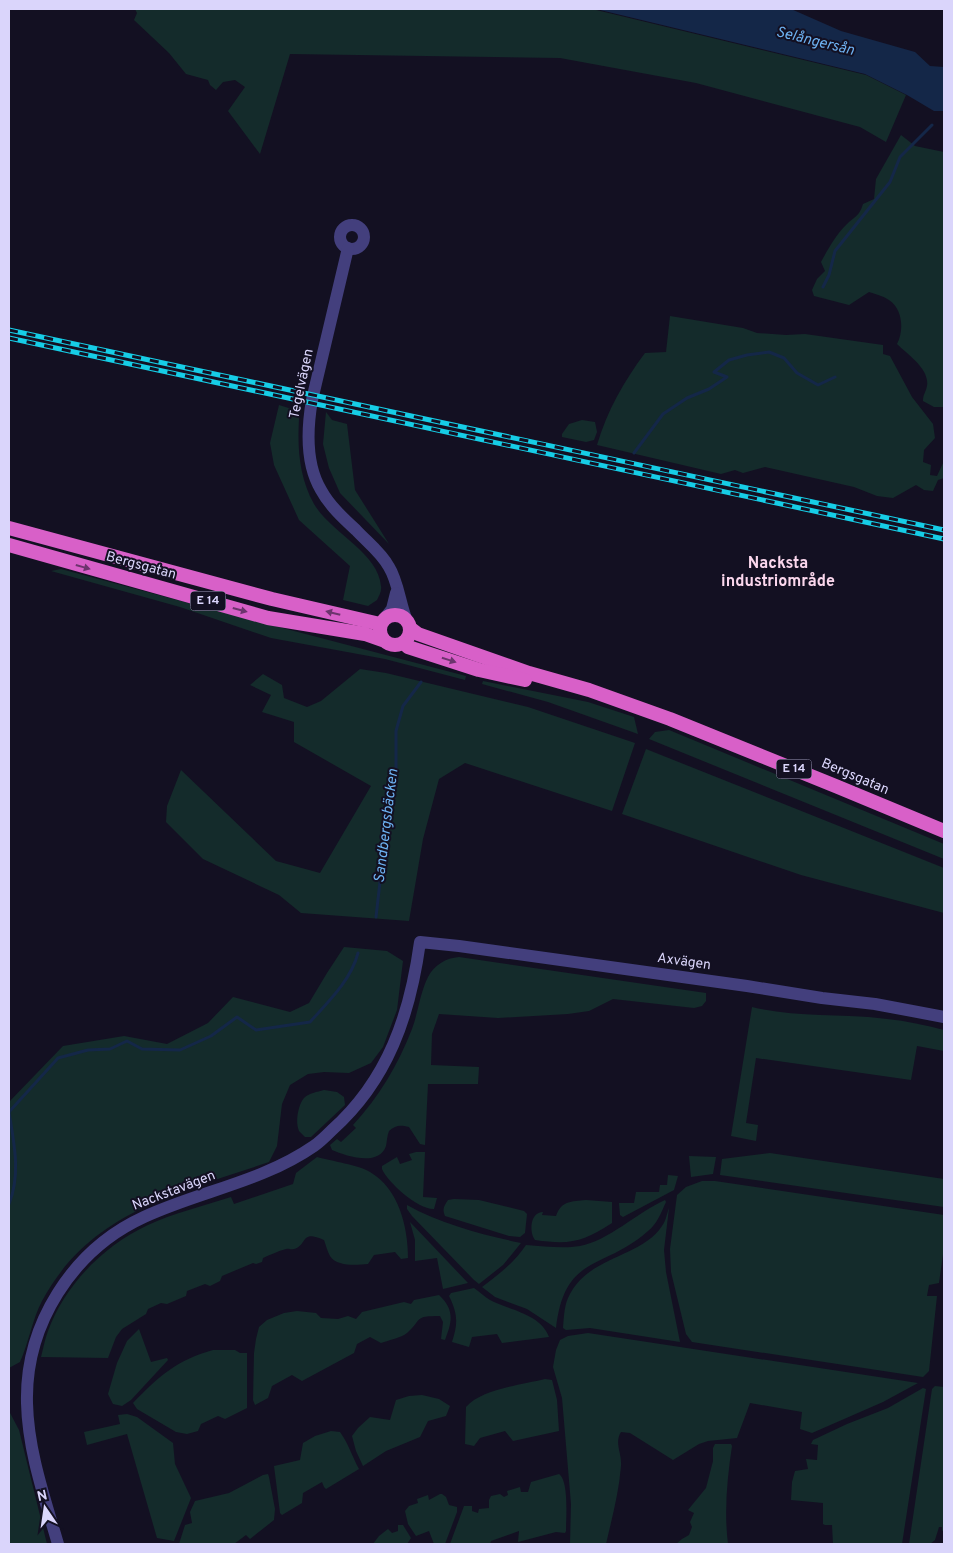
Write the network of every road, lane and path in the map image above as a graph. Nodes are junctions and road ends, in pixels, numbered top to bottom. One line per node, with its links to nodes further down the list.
1 (348, 248): 4 (street, Tegelvägen)
2 (9, 528): 5 (highway, Bergsgatan / E 14, one-way to 2)
3 (9, 545): 7 (highway, Bergsgatan / E 14, one-way to 7)
4 (396, 588): 5 (street); 6 (street, Tegelvägen)
5 (383, 621): 6 (highway, Bergsgatan / E 14); 7 (highway)
6 (409, 625): 8 (highway); 9 (highway, Bergsgatan / E 14)
7 (382, 640): 8 (highway, Bergsgatan / E 14)
8 (404, 643): 9 (highway, Bergsgatan / E 14, one-way to 9)
9 (642, 709): 10 (highway, Bergsgatan / E 14)
10 (944, 832)
11 (420, 942): 12 (street, Axvägen); 13 (street, Nackstavägen)
12 (944, 1017)
13 (58, 1544)

